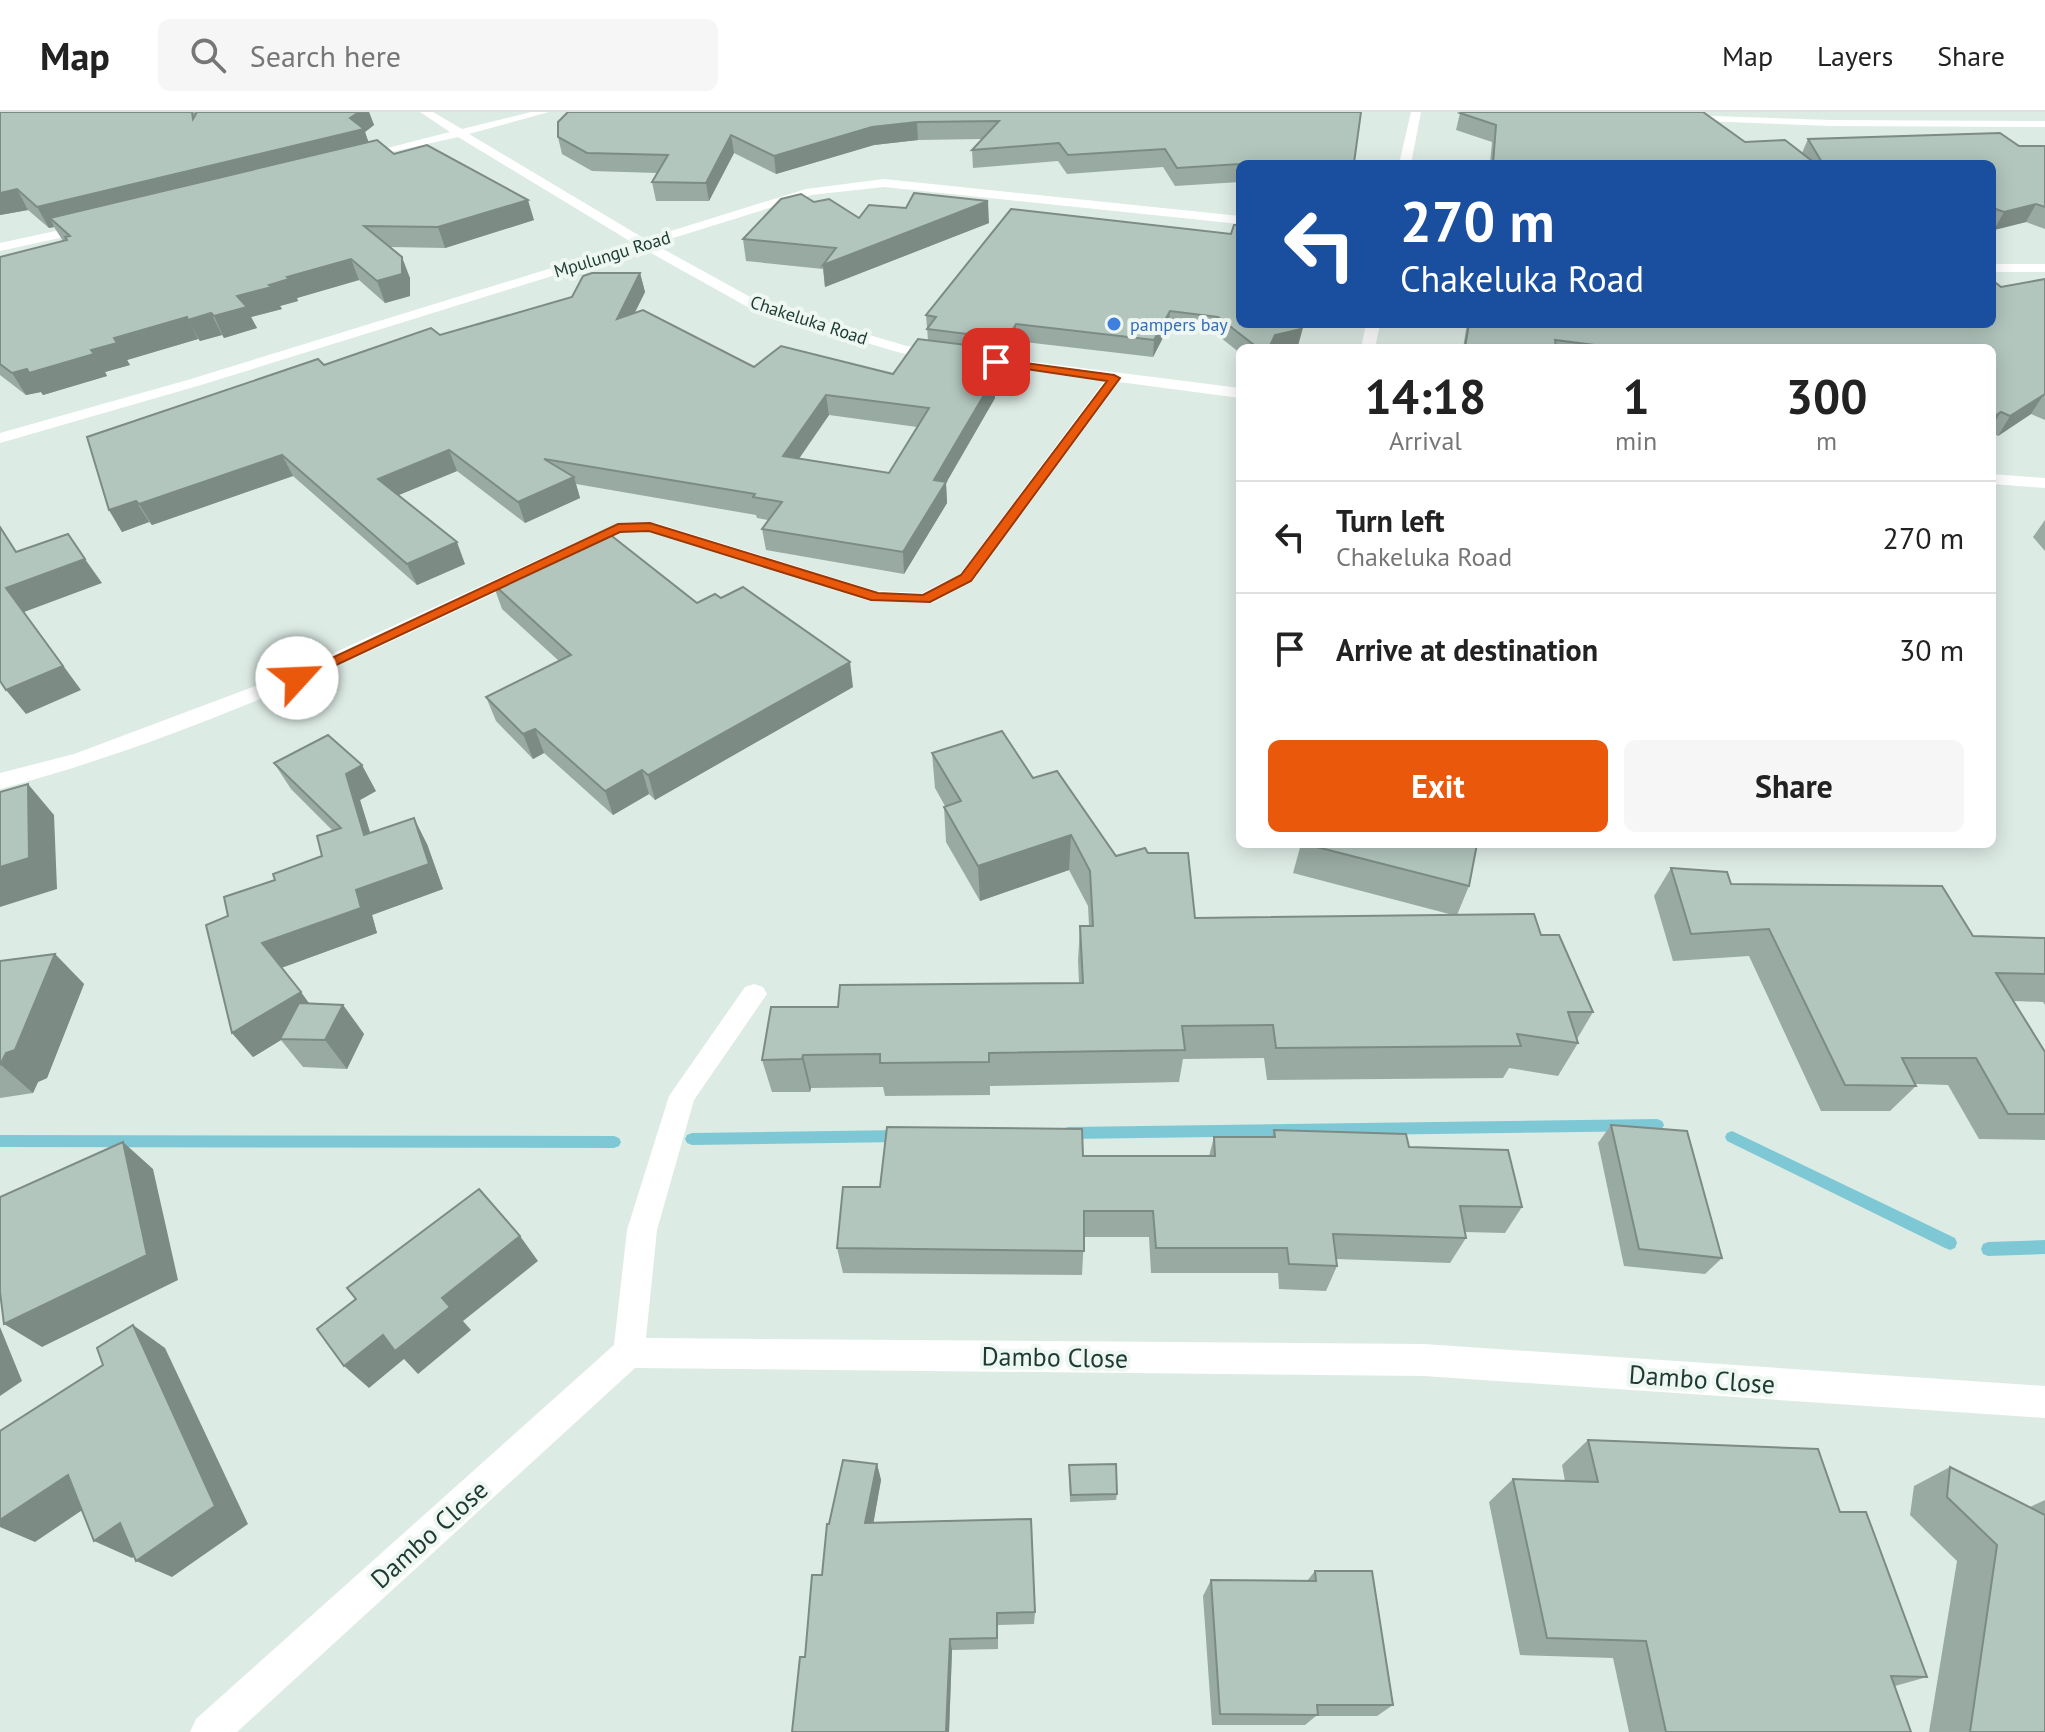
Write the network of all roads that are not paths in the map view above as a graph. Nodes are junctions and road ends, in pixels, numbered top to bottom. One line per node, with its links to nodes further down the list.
1 (425, 112): 6 (street, Chakeluka Road)
2 (544, 112): 6 (street)
3 (1416, 112): 8 (street)
4 (1668, 117): 5 (street)
5 (2045, 124)
6 (458, 133): 7 (street); 11 (street, Chakeluka Road)
7 (351, 160)
8 (1406, 160)
9 (1236, 220): 11 (street, Mpulungu Road)
10 (105, 224): 12 (street)
11 (644, 244): 15 (street, Chakeluka Road); 17 (street, Mpulungu Road)
12 (0, 247)
13 (1996, 268): 14 (street)
14 (2045, 268)
15 (1114, 378): 16 (street, Chakeluka Road); 20 (street)
16 (1236, 393)
17 (0, 438)
18 (1996, 479): 19 (street)
19 (2045, 483)
20 (0, 781)
21 (754, 994): 22 (street)
22 (629, 1353): 23 (street, Dambo Close); 24 (street, Dambo Close)
23 (2045, 1402)
24 (209, 1732)

